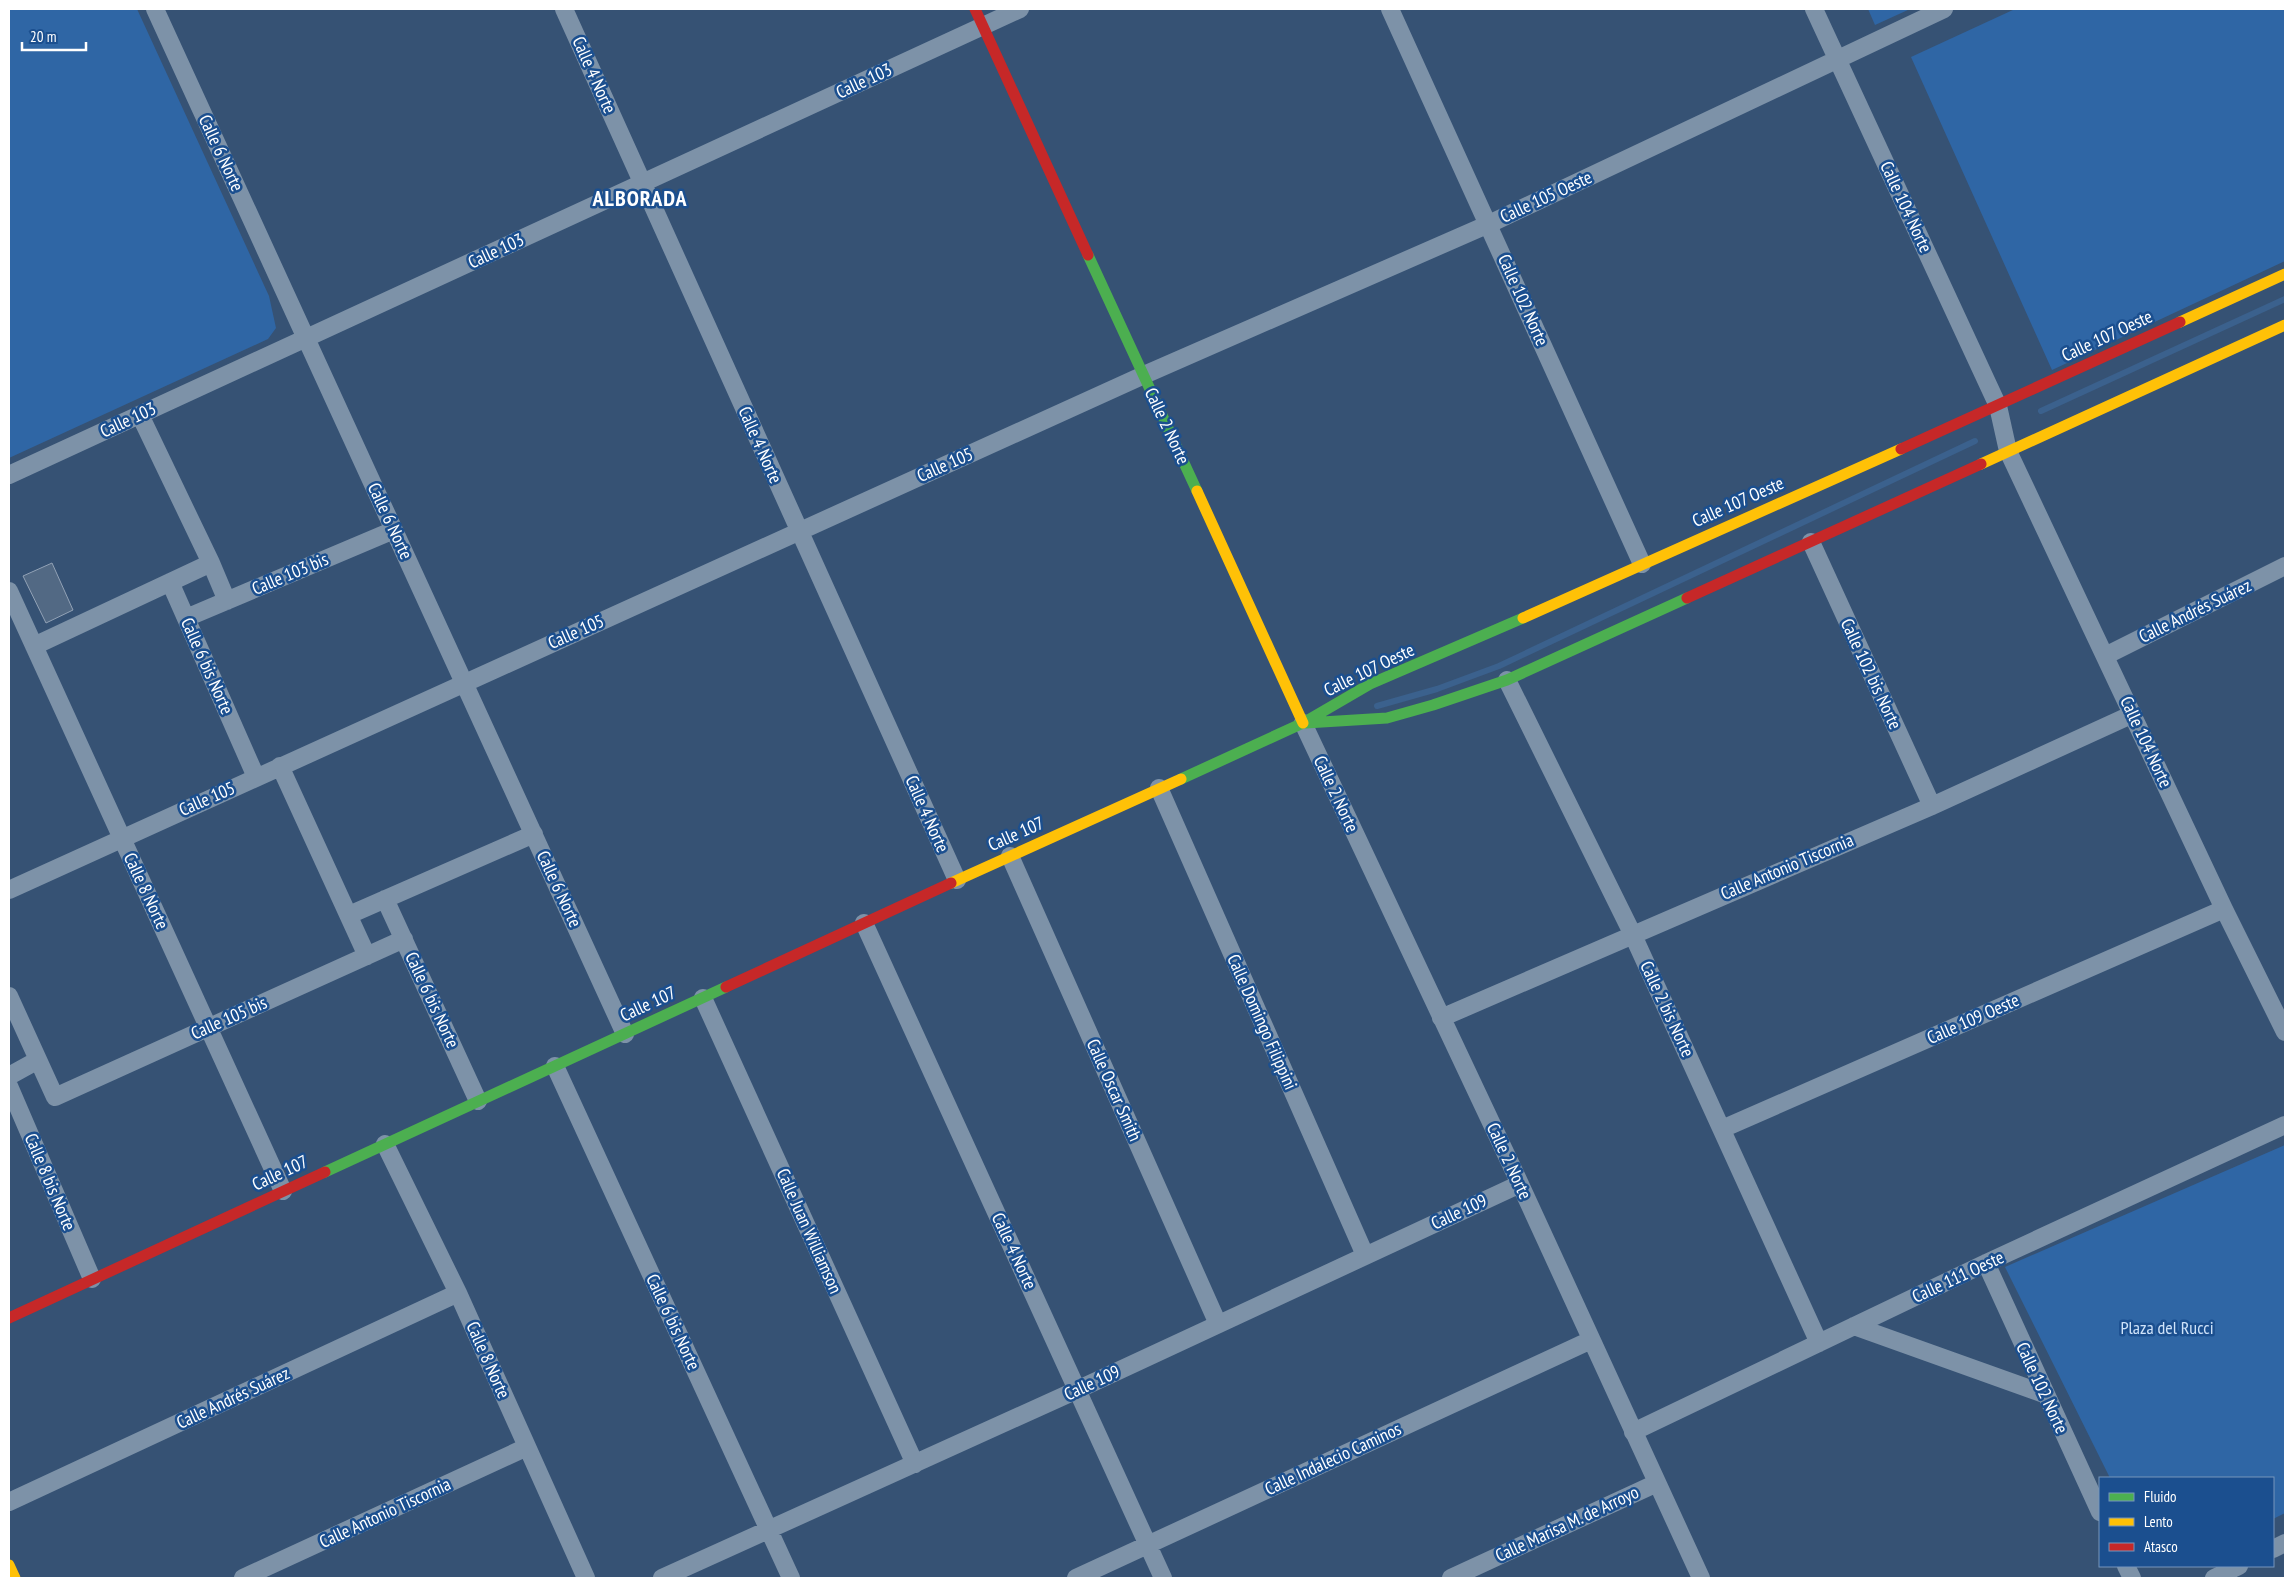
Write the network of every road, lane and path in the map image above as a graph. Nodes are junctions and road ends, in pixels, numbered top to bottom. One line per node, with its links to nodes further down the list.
1 (155, 9): 14 (street, Calle 6 Norte)
2 (564, 9): 10 (street, Calle 4 Norte)
3 (976, 9): 8 (street, Calle 2 Norte)
4 (1020, 9): 8 (street, Calle 103)
5 (1390, 9): 11 (street, Calle 102 Norte)
6 (1814, 9): 9 (street, Calle 104 Norte)
7 (1944, 9): 9 (street, Calle 105 Oeste)
8 (983, 26): 10 (street, Calle 103); 15 (street, Calle 2 Norte)
9 (1837, 59): 11 (street, Calle 105 Oeste); 16 (street, Calle 104 Norte)
10 (642, 183): 14 (street, Calle 103); 21 (street, Calle 4 Norte)
11 (1489, 224): 15 (street, Calle 105 Oeste); 24 (street, Calle 102 Norte)
12 (2285, 274): 16 (street, Calle 107 Oeste)
13 (2285, 325): 18 (street, Calle 107 Oeste)
14 (306, 339): 17 (street, Calle 103); 20 (street, Calle 6 Norte)
15 (1144, 374): 21 (street, Calle 105); 35 (street, Calle 2 Norte)
16 (1998, 406): 18 (street, Calle 104 Norte); 24 (street, Calle 107 Oeste)
17 (140, 415): 19 (street, Calle 103); 23 (street)
18 (2008, 451): 22 (street, Calle 107 Oeste); 31 (street, Calle 104 Norte)
19 (9, 475)
20 (394, 530): 28 (street, Calle 103 bis); 33 (street, Calle 6 Norte)
21 (799, 531): 33 (street, Calle 105); 43 (street, Calle 4 Norte)
22 (1811, 542): 32 (street, Calle 107 Oeste); 39 (street, Calle 102 bis Norte)
23 (211, 563): 26 (street); 28 (street)
24 (1642, 564): 35 (street, Calle 107 Oeste)
25 (2285, 566): 31 (street, Calle Andrés Suárez)
26 (170, 582): 29 (street, Calle 6 bis Norte); 30 (street)
27 (9, 591): 30 (street, Calle 8 Norte)
28 (227, 601): 29 (street, Calle 103 bis)
29 (186, 618): 37 (street, Calle 6 bis Norte)
30 (34, 646): 41 (street, Calle 8 Norte)
31 (2104, 656): 34 (street, Calle 104 Norte)
32 (1507, 680): 35 (street, Calle 107 Oeste); 49 (street, Calle 2 bis Norte)
33 (464, 683): 36 (street, Calle 105); 40 (street, Calle 6 Norte)
34 (2133, 714): 39 (street, Calle Antonio Tiscornia); 46 (street, Calle 104 Norte)
35 (1303, 723): 38 (street, Calle 107); 54 (street, Calle 2 Norte)
36 (280, 766): 37 (street, Calle 105); 47 (street)
37 (256, 778): 41 (street, Calle 105)
38 (1160, 788): 42 (street, Calle 107); 68 (street, Calle Domingo Filippini)
39 (1932, 806): 49 (street, Calle Antonio Tiscornia)
40 (534, 834): 45 (street); 57 (street, Calle 6 Norte)
41 (122, 838): 44 (street, Calle 105); 55 (street, Calle 8 Norte)
42 (1010, 856): 43 (street, Calle 107); 73 (street, Calle Oscar Smith)
43 (957, 880): 48 (street, Calle 107)
44 (9, 890)
45 (386, 899): 47 (street); 50 (street, Calle 6 bis Norte)
46 (2224, 910): 56 (street, Calle 104 Norte); 64 (street, Calle 109 Oeste)
47 (349, 915): 51 (street)
48 (864, 924): 53 (street, Calle 107); 77 (street, Calle 4 Norte)
49 (1632, 934): 54 (street, Calle Antonio Tiscornia); 64 (street, Calle 2 bis Norte)
50 (404, 939): 51 (street, Calle 105 bis); 62 (street, Calle 6 bis Norte)
51 (367, 956): 55 (street, Calle 105 bis)
52 (9, 996): 58 (street)
53 (703, 998): 57 (street, Calle 107); 81 (street, Calle Juan Williamson)
54 (1441, 1018): 66 (street, Calle 2 Norte)
55 (209, 1028): 58 (street, Calle 105 bis); 67 (street, Calle 8 Norte)
56 (2285, 1032)
57 (625, 1034): 59 (street, Calle 107)
58 (38, 1060): 60 (street)
59 (555, 1066): 62 (street, Calle 107); 85 (street, Calle 6 bis Norte)
60 (9, 1076)
61 (9, 1086): 70 (street, Calle 8 bis Norte)
62 (478, 1101): 65 (street, Calle 107)
63 (2285, 1125): 69 (street, Calle 111 Oeste)
64 (1722, 1129): 76 (street, Calle 2 bis Norte)
65 (385, 1144): 67 (street, Calle 107); 71 (street, Calle 8 Norte)
66 (1520, 1184): 68 (street, Calle 109); 75 (street, Calle 2 Norte)
67 (283, 1191): 70 (street, Calle 107)
68 (1365, 1256): 73 (street, Calle 109)
69 (1986, 1264): 74 (street, Calle 111 Oeste); 78 (street, Calle 102 Norte)
70 (92, 1279): 72 (street, Calle 107)
71 (458, 1293): 80 (street, Calle 8 Norte); 83 (street, Calle Andrés Suárez)
72 (9, 1318)
73 (1218, 1324): 77 (street, Calle 109)
74 (1854, 1326): 76 (street, Calle 111 Oeste); 78 (street)
75 (1590, 1340): 79 (street, Calle 2 Norte); 86 (street, Calle Indalecio Caminos)
76 (1819, 1343): 79 (street, Calle 111 Oeste)
77 (1077, 1390): 81 (street, Calle 109); 86 (street, Calle 4 Norte)
78 (2044, 1394): 84 (street, Calle 102 Norte)
79 (1633, 1432): 82 (street, Calle 2 Norte)
80 (527, 1447): 90 (street, Calle Antonio Tiscornia); 91 (street, Calle 8 Norte)
81 (915, 1464): 85 (street, Calle 109)
82 (1657, 1482): 96 (street, Calle Marisa M. de Arroyo); 97 (street, Calle 2 Norte)
83 (9, 1502)
84 (2099, 1510)
85 (769, 1530): 92 (street, Calle 109); 93 (street, Calle 6 bis Norte)
86 (1148, 1545): 94 (street, Calle Indalecio Caminos); 95 (street, Calle 4 Norte)
87 (9, 1565): 89 (street)
88 (2237, 1567): 98 (street)
89 (15, 1578)
90 (243, 1578)
91 (586, 1578)
92 (662, 1578)
93 (791, 1578)
94 (1076, 1578)
95 (1164, 1578)
96 (1451, 1578)
97 (1701, 1578)
98 (2214, 1578)

